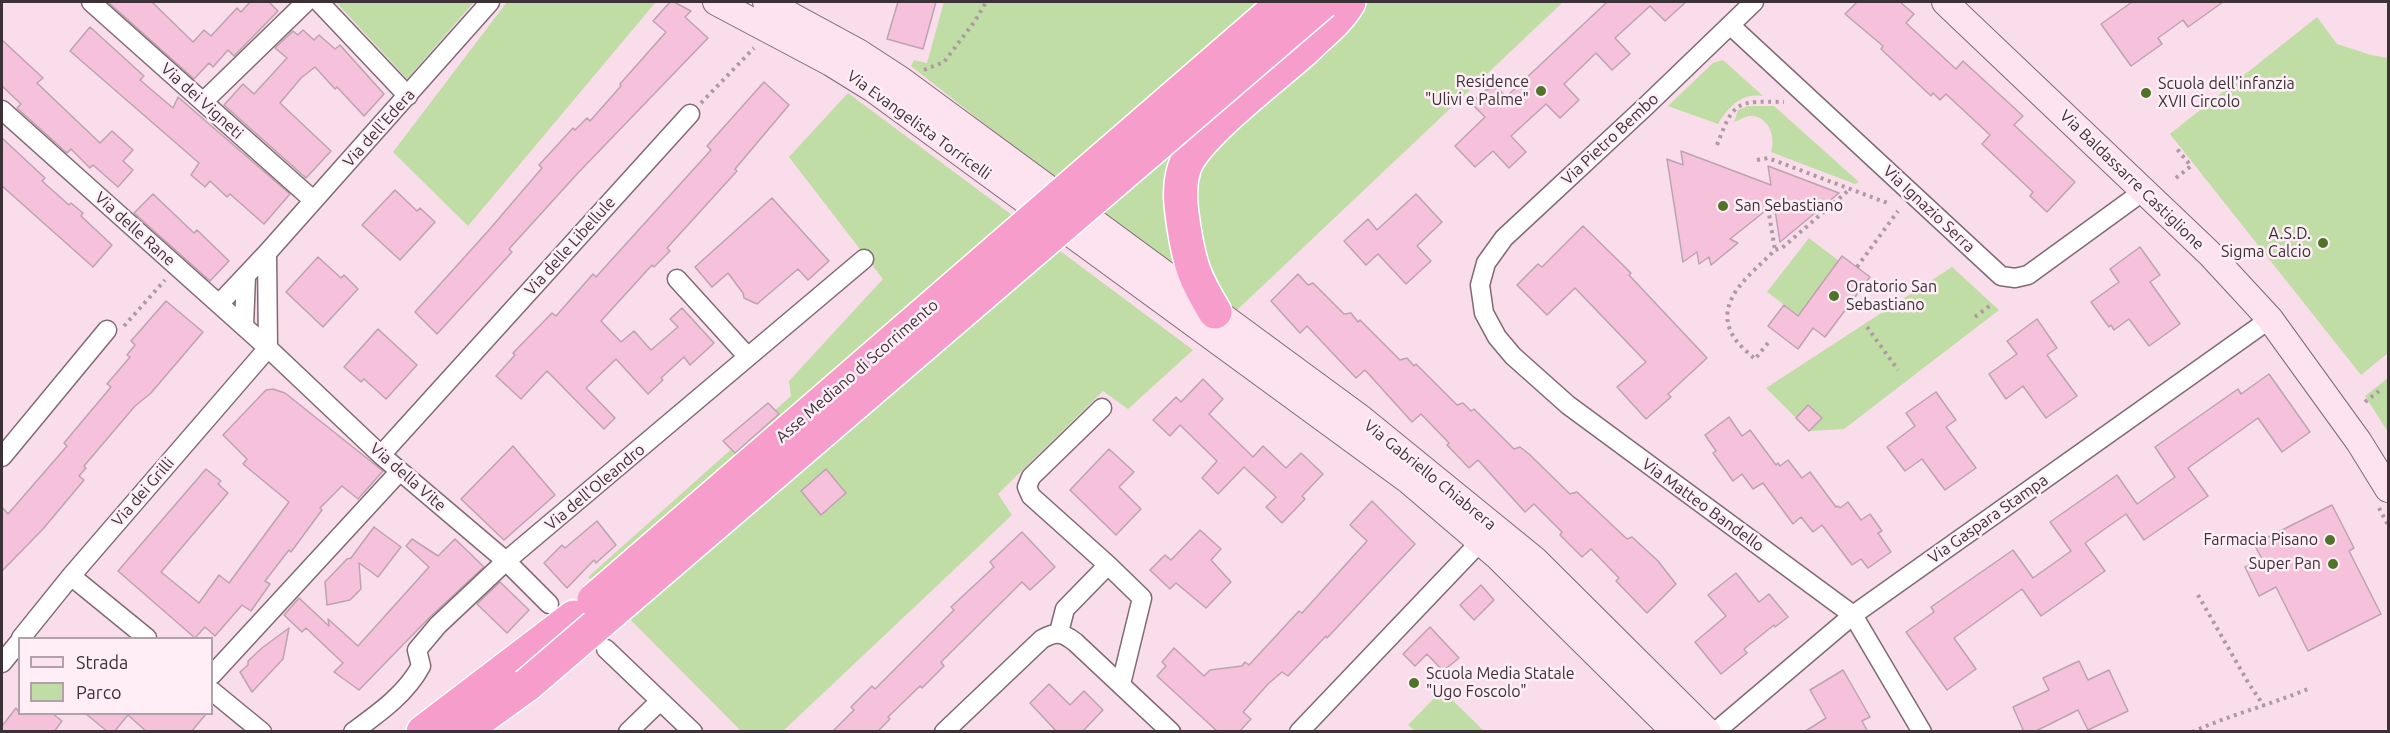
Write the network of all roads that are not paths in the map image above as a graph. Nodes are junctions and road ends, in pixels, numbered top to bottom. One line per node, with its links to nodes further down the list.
1 (92, 2): 14 (street, Via dei Vigneti)
2 (306, 2): 14 (street)
3 (319, 2): 13 (street)
4 (490, 2): 13 (street, Via dell'Edera)
5 (716, 2): 20 (street, Via Evangelista Torricelli)
6 (766, 2): 20 (street, Via Evangelista Torricelli)
7 (1284, 2): 55 (highway, Asse Mediano di Scorrimento, bridge)
8 (1323, 2): 56 (highway, Asse Mediano di Scorrimento, bridge)
9 (1349, 2): 26 (highway)
10 (1754, 2): 12 (street, Via Pietro Bembo)
11 (1945, 2): 17 (street, Via Baldassarre Castiglione)
12 (1730, 25): 17 (street, Via Ignazio Serra); 24 (street, Via Pietro Bembo)
13 (408, 96): 18 (street, Via dell'Edera)
14 (203, 102): 18 (street, Via dei Vigneti)
15 (2, 110): 25 (street, Via delle Rane)
16 (690, 114): 33 (street, Via delle Libellule)
17 (2145, 190): 27 (street, Via Baldassarre Castiglione)
18 (313, 200): 19 (street, Via dell'Edera)
19 (267, 253): 22 (street, Via dell'Edera); 30 (street)
20 (1120, 255): 26 (street, Via Gabriello Chiabrera); 37 (street, Via Gabriello Chiabrera)
21 (864, 260): 31 (street, Via dell'Oleandro)
22 (246, 276): 25 (street, Via dell'Edera); 28 (street)
23 (677, 279): 31 (street)
24 (1480, 285): 42 (street, Via Matteo Bandello)
25 (219, 304): 28 (street, Via delle Rane)
26 (1215, 312): 63 (street, Via Gabriello Chiabrera)
27 (2270, 319): 36 (street, Via Baldassarre Castiglione); 42 (street, Via Gaspara Stampa)
28 (244, 326): 30 (street, Via delle Rane)
29 (107, 330): 34 (street)
30 (268, 348): 33 (street, Via della Vite); 40 (street, Via dei Grilli)
31 (748, 357): 38 (street, Via dell'Oleandro)
32 (1102, 408): 39 (street)
33 (381, 455): 35 (street, Via della Vite)
34 (2, 457)
35 (400, 471): 38 (street, Via della Vite); 49 (street)
36 (2383, 498)
37 (1481, 541): 61 (street); 62 (street, Via Gabriello Chiabrera)
38 (507, 561): 41 (street, Via della Vite); 54 (street, Via dell'Oleandro)
39 (1108, 565): 43 (street); 50 (street)
40 (71, 576): 44 (street, Via dei Grilli); 45 (street)
41 (549, 603)
42 (1853, 615): 64 (street, Via Gaspara Stampa); 65 (street, Via Matteo Bandello)
43 (1059, 632): 50 (street); 59 (street)
44 (22, 637)
45 (145, 637)
46 (18, 643): 48 (street, Via dei Grilli)
47 (606, 649): 52 (street)
48 (2, 663)
49 (213, 674)
50 (1121, 684): 60 (street)
51 (213, 692): 53 (street)
52 (660, 701): 57 (street); 58 (street)
53 (262, 732)
54 (353, 732)
55 (423, 732)
56 (462, 732)
57 (628, 732)
58 (693, 732)
59 (944, 732)
60 (1171, 732)
61 (1299, 732)
62 (1675, 732)
63 (1708, 732)
64 (1715, 732)
65 (1922, 732)

